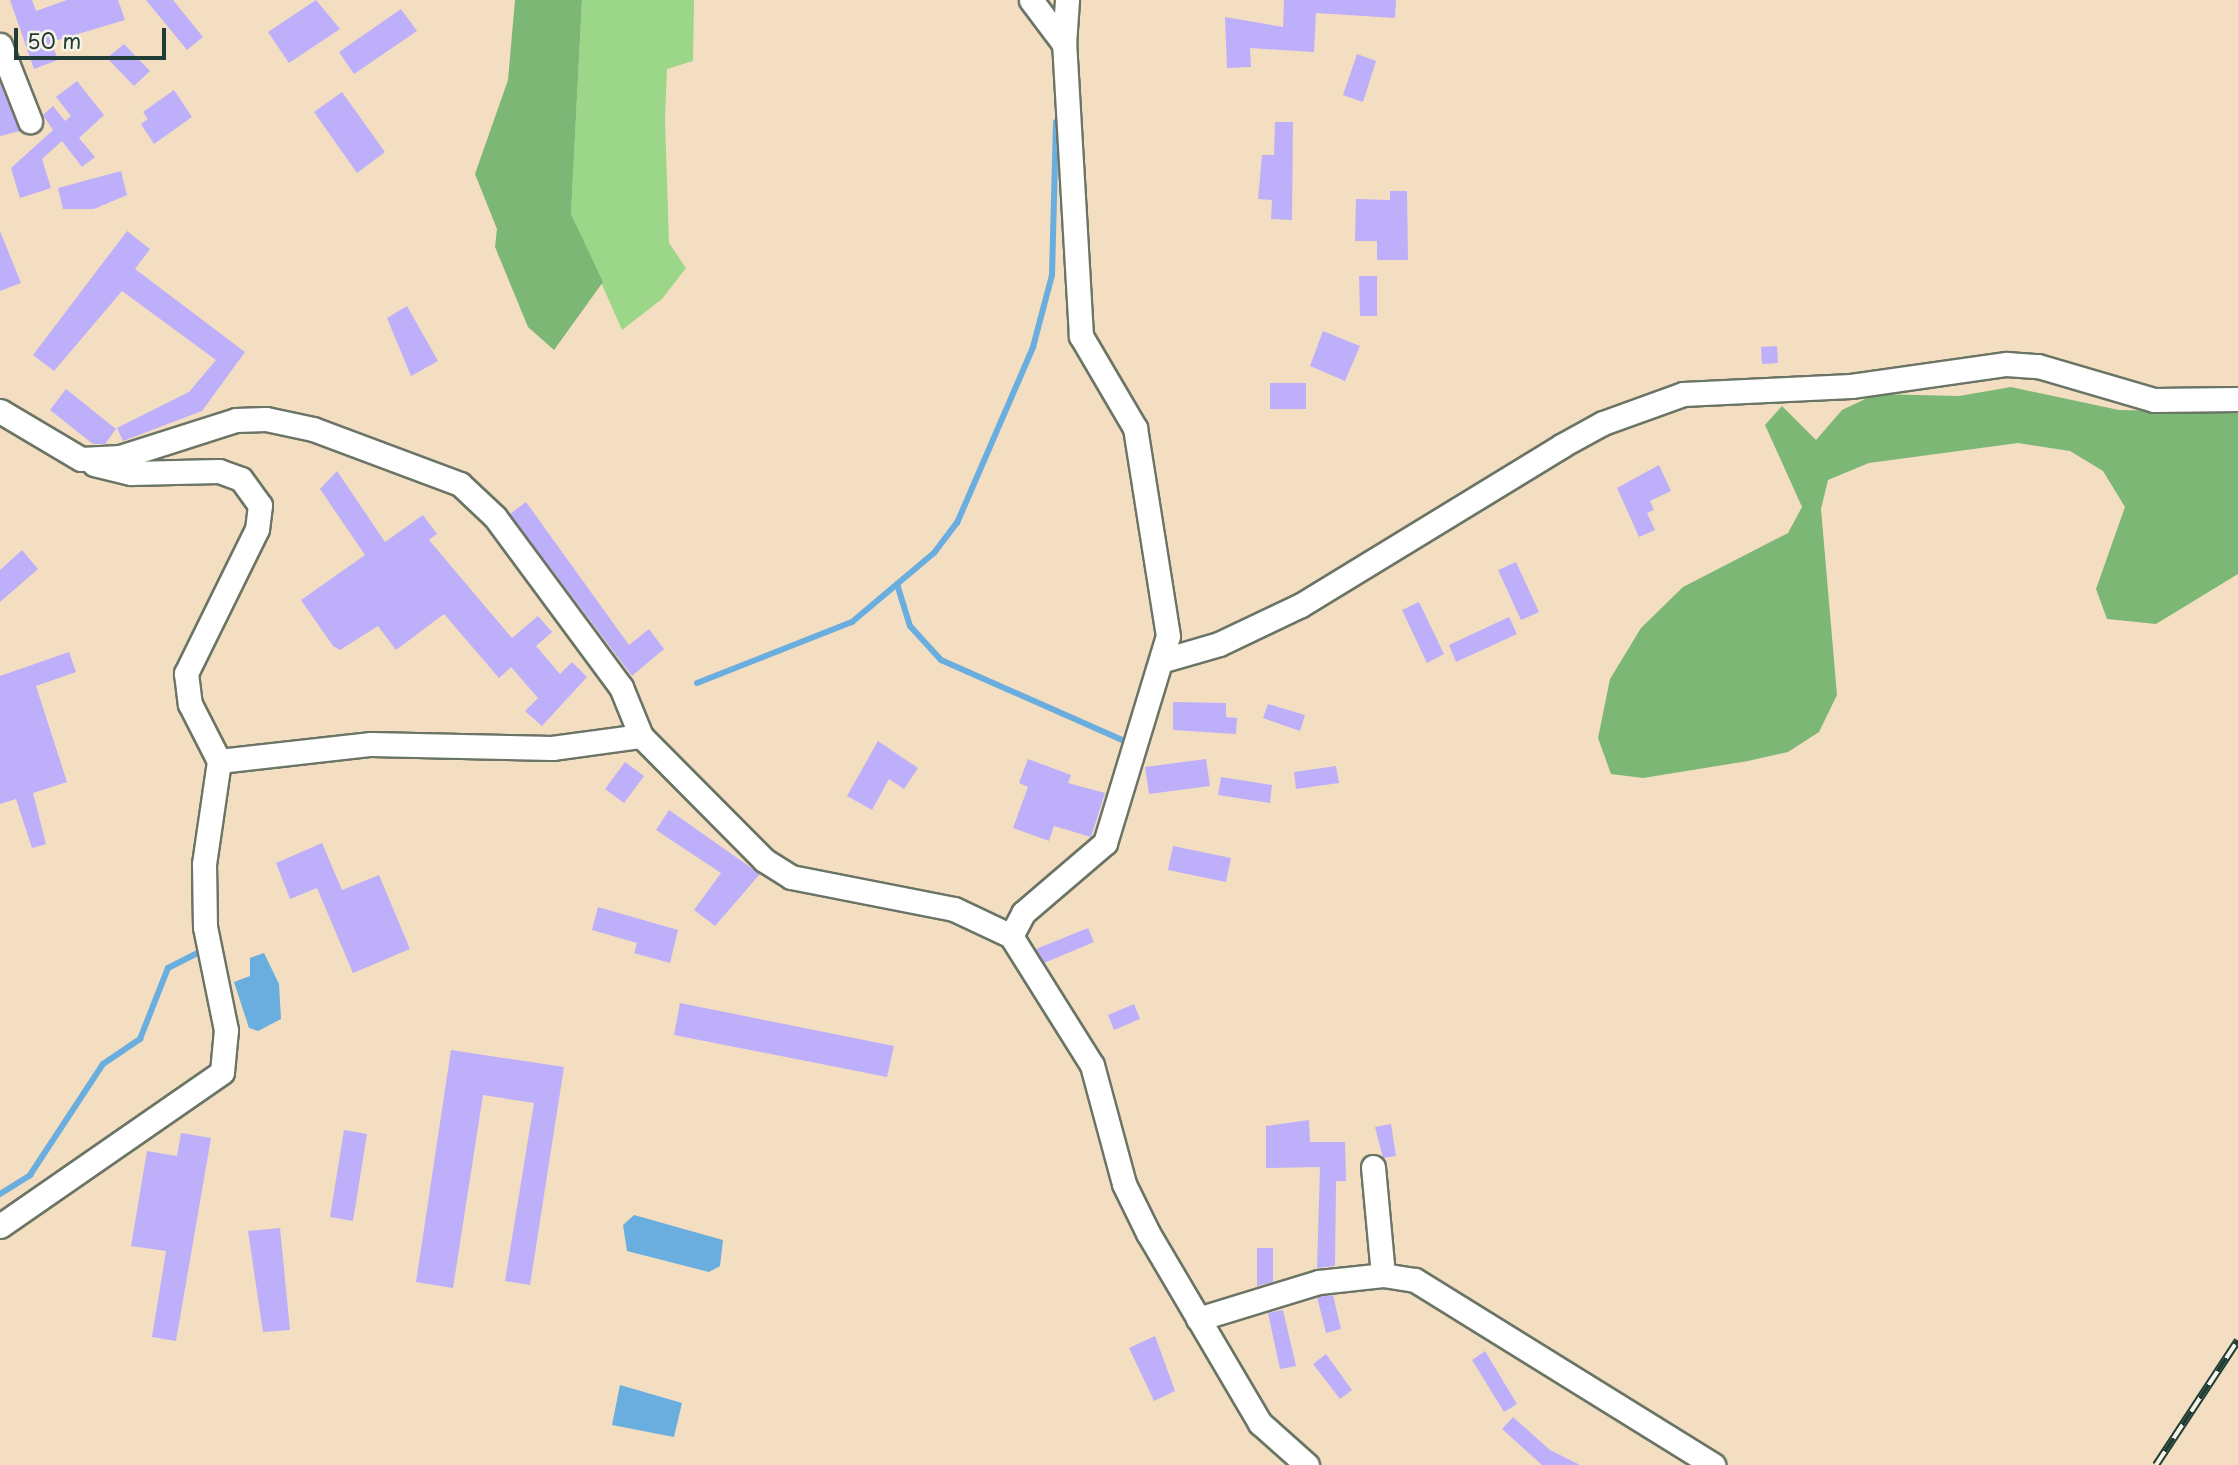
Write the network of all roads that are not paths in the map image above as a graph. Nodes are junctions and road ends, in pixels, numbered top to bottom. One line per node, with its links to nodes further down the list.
1 (1031, 0): 3 (street)
2 (1067, 0): 3 (street)
3 (1064, 44): 9 (street)
4 (0, 45): 5 (street)
5 (30, 121)
6 (2238, 399): 9 (street)
7 (0, 411): 8 (street)
8 (81, 459): 10 (street); 11 (street)
9 (1164, 660): 12 (street)
10 (641, 736): 11 (street); 12 (street)
11 (219, 761): 14 (street)
12 (1011, 936): 16 (street)
13 (1373, 1167): 15 (street)
14 (0, 1226)
15 (1383, 1275): 16 (street); 18 (street)
16 (1198, 1318): 17 (street)
17 (1307, 1465)
18 (1713, 1465)

